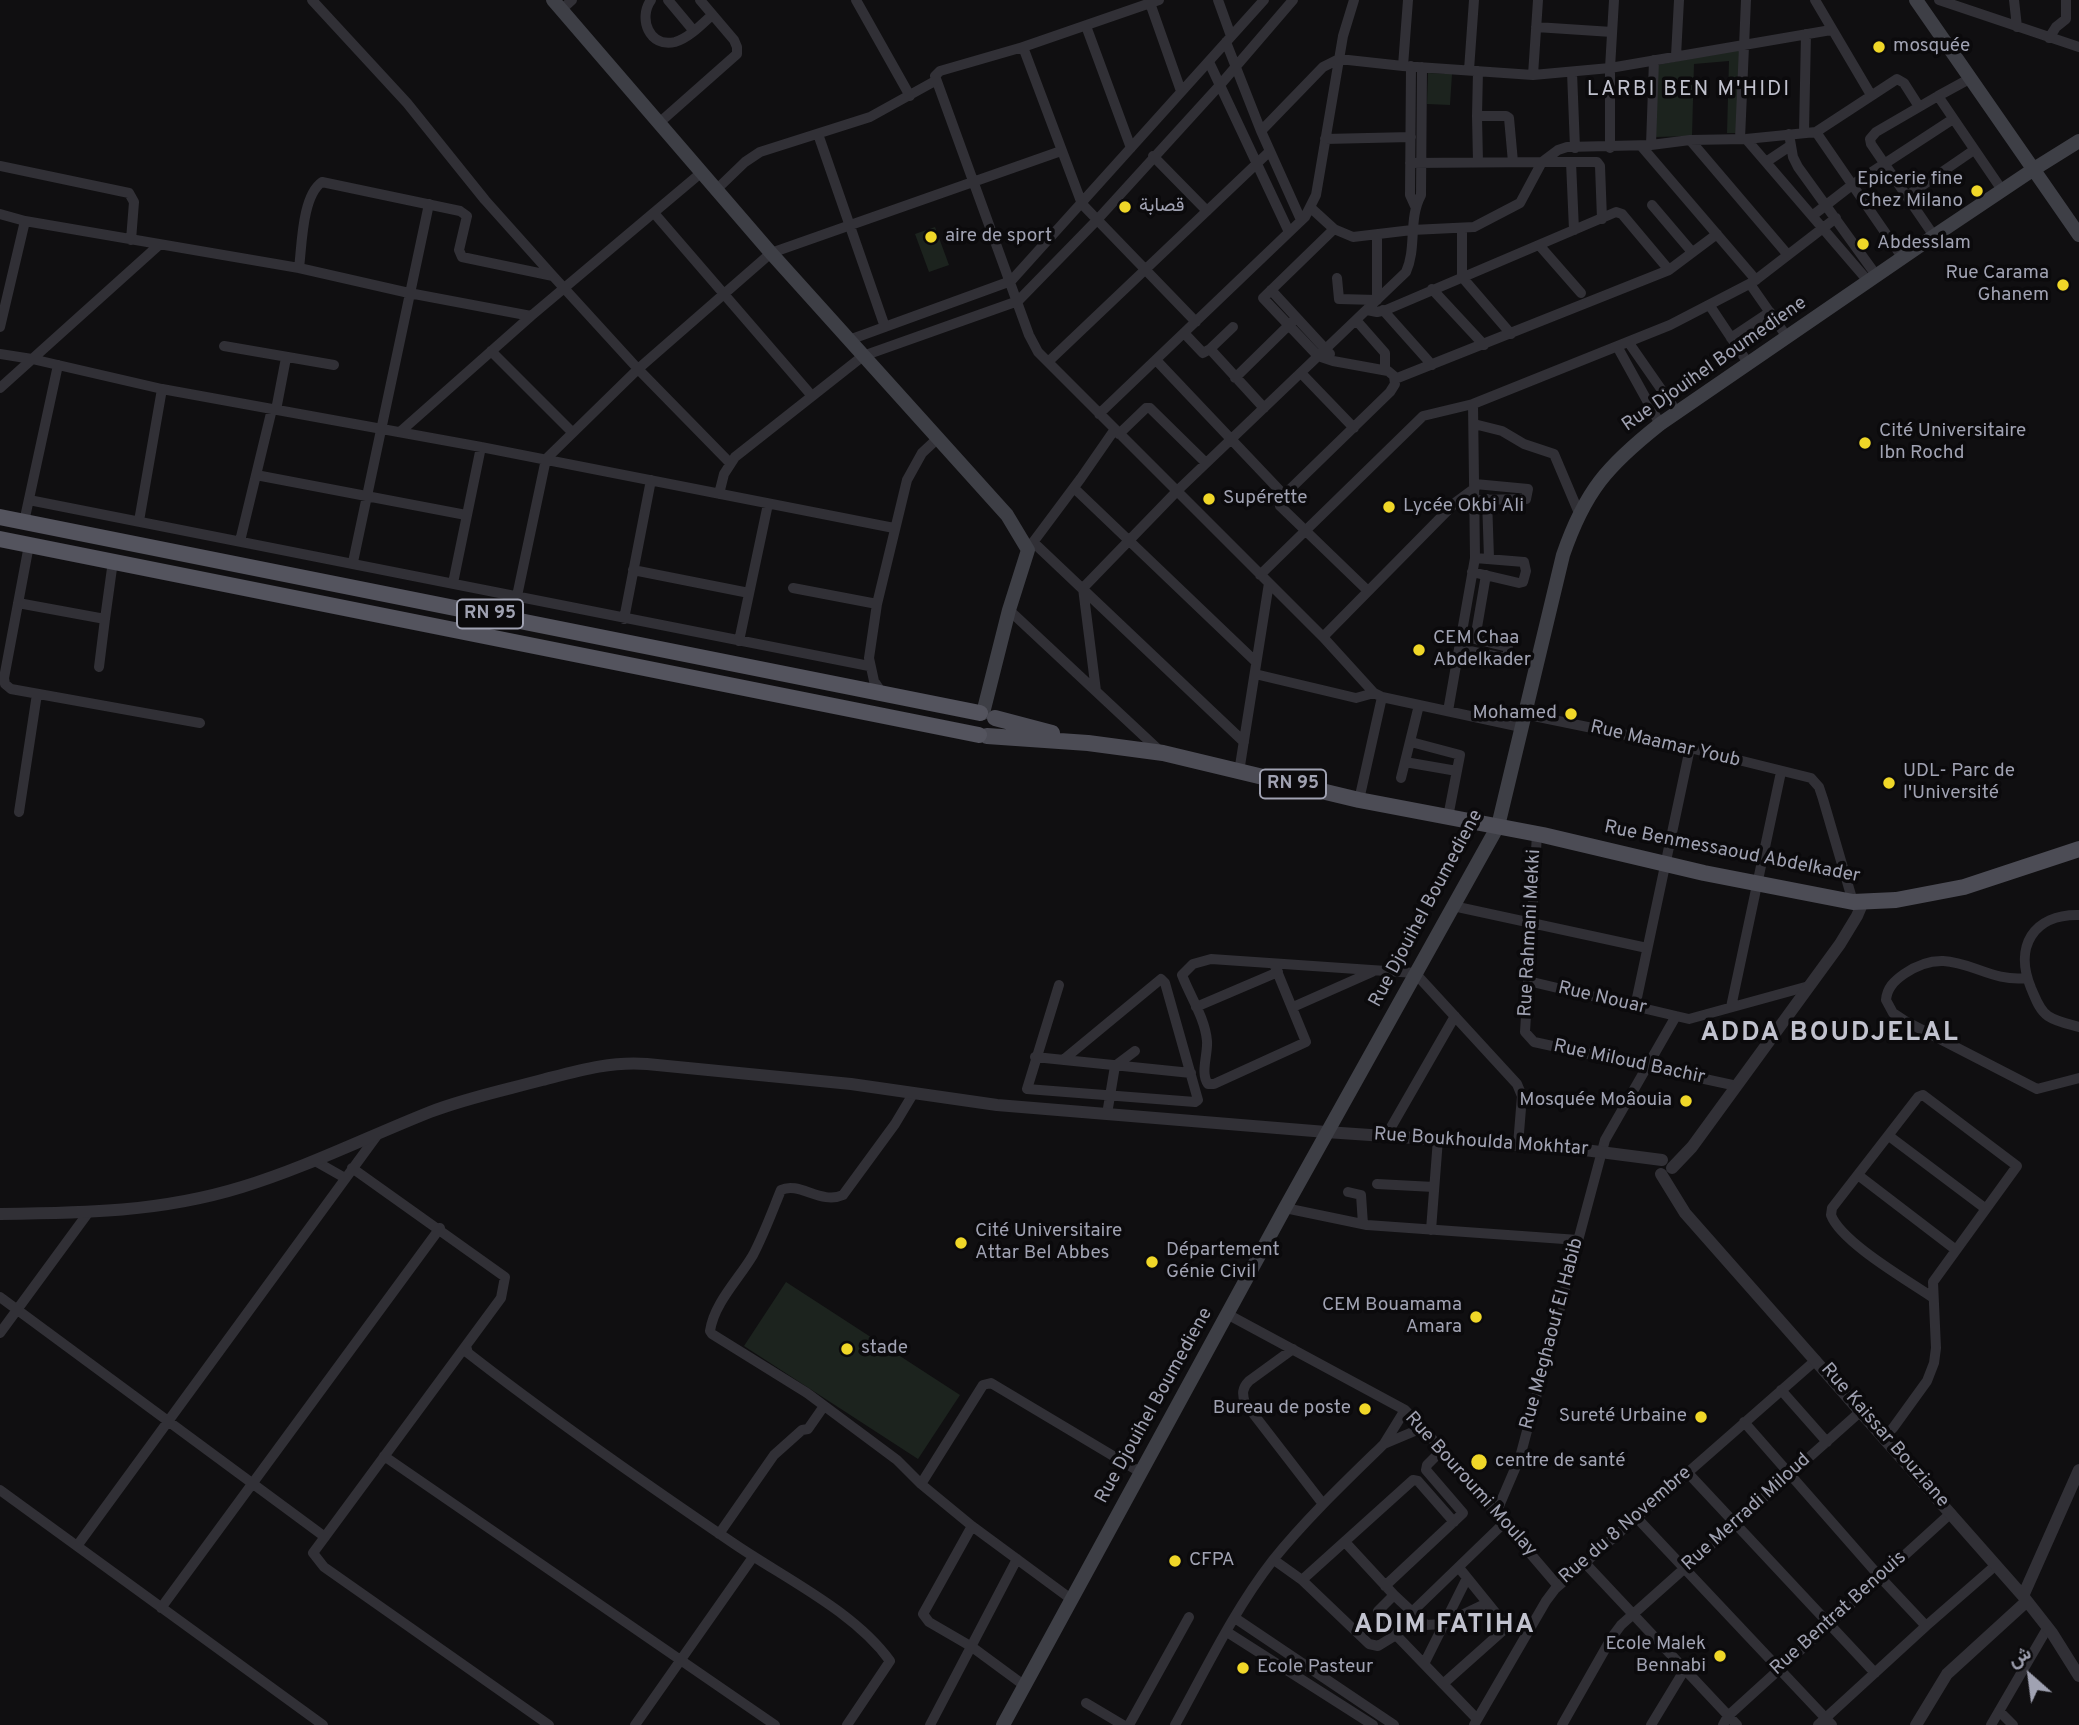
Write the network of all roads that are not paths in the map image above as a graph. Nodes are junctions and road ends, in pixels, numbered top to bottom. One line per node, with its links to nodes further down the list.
1 (313, 0): 128 (street)
2 (651, 0): 27 (street)
3 (668, 0): 27 (street)
4 (700, 0): 23 (street)
5 (856, 0): 51 (street)
6 (1218, 0): 32 (street)
7 (1264, 0): 32 (street)
8 (1293, 0): 41 (street)
9 (1354, 0): 37 (street)
10 (1408, 0): 40 (street)
11 (1474, 0): 43 (street)
12 (1538, 0): 25 (street)
13 (1614, 0): 29 (street)
14 (1679, 0): 36 (street)
15 (1746, 0): 33 (street)
16 (1815, 0): 28 (street)
17 (1916, 0): 46 (main road)
18 (1939, 0): 26 (street)
19 (2014, 0): 26 (street)
20 (2066, 0): 31 (street)
21 (1154, 2): 24 (street); 49 (street)
22 (562, 3): 57 (main road)
23 (712, 15): 27 (street); 57 (street)
24 (1086, 26): 34 (street); 70 (street)
25 (1536, 27): 29 (street); 45 (street)
26 (2017, 27): 31 (street)
27 (693, 30)
28 (1831, 30): 30 (street); 50 (street)
29 (1612, 32): 42 (street)
30 (1806, 34): 33 (street); 59 (street)
31 (2049, 38): 35 (street)
32 (1229, 39): 39 (street); 41 (street)
33 (1746, 43): 36 (street); 65 (street)
34 (1023, 47): 47 (street); 75 (street)
35 (2079, 47)
36 (1676, 56): 38 (street)
37 (1339, 59): 40 (street); 58 (street); 64 (street)
38 (1654, 60): 42 (street); 68 (street)
39 (1209, 62): 48 (street); 49 (street)
40 (1412, 66): 43 (street); 54 (street)
41 (1236, 68): 48 (street); 58 (street)
42 (1611, 68): 44 (street); 72 (street)
43 (1474, 71): 45 (street); 55 (street)
44 (1572, 72): 45 (street); 71 (street)
45 (1533, 75)
46 (1970, 78): 52 (street); 86 (main road)
47 (935, 81): 51 (street); 88 (street)
48 (1220, 85): 76 (street); 84 (street)
49 (1181, 91): 70 (street)
50 (1871, 94): 53 (street); 60 (street)
51 (910, 96): 61 (street)
52 (1938, 96): 53 (street); 56 (street)
53 (1918, 105): 83 (street)
54 (1416, 112): 63 (street); 82 (street)
55 (1477, 116): 77 (street); 78 (street)
56 (1953, 119): 74 (street); 83 (street)
57 (660, 123): 87 (main road)
58 (1261, 131): 73 (street)
59 (1804, 132): 60 (street); 62 (street)
60 (1816, 132): 89 (street)
61 (818, 134): 90 (street); 107 (street)
62 (1789, 134): 65 (street); 69 (street)
63 (1410, 137): 64 (street); 82 (street)
64 (1325, 139): 97 (street)
65 (1743, 139): 66 (street); 81 (street)
66 (1690, 140): 68 (street); 123 (street)
67 (2079, 141): 86 (main road, Rue Djouihel Boumediene)
68 (1647, 146): 72 (street); 114 (street)
69 (1790, 146): 81 (street); 96 (street)
70 (1131, 148): 94 (street)
71 (1575, 148): 72 (street); 79 (street)
72 (1611, 148)
73 (1270, 150): 84 (street); 106 (street)
74 (1974, 150): 91 (street); 92 (street)
75 (1060, 151): 88 (street); 94 (street)
76 (1153, 156): 98 (street); 105 (street)
77 (1478, 162): 78 (street); 82 (street)
78 (1513, 162): 79 (street)
79 (1542, 162): 80 (street); 108 (street)
80 (1571, 162): 103 (street); 112 (street)
81 (1766, 162): 101 (street)
82 (1416, 163): 111 (street)
83 (1885, 163): 89 (street); 92 (street)
84 (1256, 164): 98 (street); 113 (street)
85 (0, 166): 118 (street)
86 (2034, 169): 91 (main road, Rue Djouihel Boumediene); 116 (main road)
87 (702, 172): 90 (main road); 99 (street)
88 (973, 182): 107 (street); 132 (street)
89 (1852, 185): 96 (street); 124 (street)
90 (717, 189): 122 (main road)
91 (2002, 190): 117 (main road, Rue Djouihel Boumediene)
92 (1907, 196): 117 (street)
93 (429, 204): 125 (street); 128 (street); 137 (street)
94 (1082, 204): 105 (street); 132 (street)
95 (1652, 205): 121 (street)
96 (1826, 205): 101 (street); 102 (street)
97 (1311, 208): 106 (street); 109 (street)
98 (1208, 211): 126 (street)
99 (654, 213): 134 (street); 138 (street)
100 (0, 214): 104 (street)
101 (1812, 216): 110 (street)
102 (1836, 218): 110 (street); 131 (street)
103 (1602, 219): 112 (street); 127 (street)
104 (25, 220): 118 (street); 150 (street)
105 (1097, 220): 126 (street); 141 (street)
106 (1301, 220): 113 (street)
107 (850, 225): 122 (street); 151 (street)
108 (1462, 228): 111 (street); 129 (street)
109 (1334, 229): 115 (street); 136 (street)
110 (1822, 229): 123 (street); 131 (street)
111 (1412, 230): 115 (street); 140 (street)
112 (1574, 230): 120 (street)
113 (1290, 232): 149 (street)
114 (1717, 234): 121 (street); 133 (street)
115 (1377, 235): 140 (street)
116 (2079, 235)
117 (1934, 236): 124 (main road, Rue Djouihel Boumediene)
118 (131, 240): 119 (street)
119 (159, 245): 125 (street); 168 (street)
120 (1539, 245): 129 (street); 139 (street)
121 (1692, 252): 127 (street)
122 (771, 253): 138 (street); 157 (main road)
123 (1788, 255): 133 (street)
124 (1902, 257): 131 (main road, Rue Djouihel Boumediene)
125 (299, 268): 137 (street)
126 (1146, 270): 149 (street); 170 (street)
127 (1669, 270): 154 (street)
128 (553, 276): 134 (street)
129 (1462, 277): 135 (street); 154 (street)
130 (1337, 278): 140 (street)
131 (1872, 278): 155 (main road, Rue Djouihel Boumediene)
132 (1011, 281): 141 (street); 151 (street)
133 (1753, 282): 142 (street); 145 (street)
134 (564, 288): 146 (street); 175 (street)
135 (1432, 289): 144 (street); 159 (street)
136 (1271, 290): 148 (street); 148 (street)
137 (409, 293): 146 (street); 191 (street)
138 (723, 293): 175 (street); 182 (street)
139 (1581, 293)
140 (1377, 300): 143 (street)
141 (1018, 301): 166 (street); 170 (street)
142 (1710, 306): 156 (street); 158 (street)
143 (1367, 310): 144 (street); 147 (street)
144 (1383, 310): 174 (street)
145 (1770, 312): 155 (street); 156 (street)
146 (531, 316): 163 (street)
147 (1356, 320): 164 (street); 176 (street)
148 (1293, 321): 164 (street); 178 (street)
149 (1196, 322): 153 (street)
150 (0, 327)
151 (885, 327): 157 (street)
152 (1233, 327): 162 (street)
153 (1184, 333): 162 (street); 169 (street)
154 (1511, 334): 159 (street)
155 (1787, 337): 171 (main road, Rue Djouihel Boumediene)
156 (1731, 338): 171 (street)
157 (849, 340): 166 (main road)
158 (1629, 343): 161 (street); 186 (street)
159 (1484, 345): 174 (street)
160 (224, 346): 167 (street)
161 (1618, 348): 183 (street); 189 (street)
162 (1210, 349): 178 (street)
163 (491, 351): 192 (street); 193 (street)
164 (1322, 352): 176 (street); 177 (street)
165 (0, 354): 168 (street)
166 (863, 356): 182 (street); 195 (main road)
167 (286, 358): 173 (street); 185 (street)
168 (32, 359): 172 (street); 180 (street)
169 (1156, 360): 187 (street); 196 (street)
170 (1048, 362): 187 (street)
171 (1748, 363): 186 (main road, Rue Djouihel Boumediene)
172 (58, 365): 181 (street); 210 (street)
173 (334, 365)
174 (1432, 365): 179 (street)
175 (638, 369): 193 (street); 199 (street)
176 (1385, 370): 179 (street)
177 (1301, 373): 184 (street); 190 (street)
178 (1235, 378): 184 (street)
179 (1395, 379): 190 (street)
180 (0, 388)
181 (162, 389): 185 (street); 216 (street)
182 (812, 396): 199 (street)
183 (1473, 404): 188 (street); 219 (street)
184 (1264, 408): 196 (street)
185 (274, 409): 191 (street); 201 (street)
186 (1677, 412): 189 (main road, Rue Djouihel Boumediene)
187 (1099, 414): 194 (street)
188 (1474, 424): 203 (street); 213 (street)
189 (1660, 424): 213 (main road, Rue Djouihel Boumediene)
190 (1354, 428): 207 (street)
191 (382, 429): 192 (street); 208 (street)
192 (400, 432): 197 (street)
193 (572, 432): 198 (street)
194 (1117, 432): 200 (street); 204 (street); 205 (street)
195 (937, 439): 218 (street); 224 (main road)
196 (1231, 439): 200 (street); 207 (street)
197 (481, 447): 198 (street); 214 (street)
198 (546, 459): 202 (street); 239 (street)
199 (730, 463): 206 (street)
200 (1206, 463): 205 (street)
201 (256, 475): 208 (street); 221 (street)
202 (651, 480): 206 (street); 229 (street)
203 (1475, 486): 209 (street); 211 (street); 237 (street)
204 (1074, 488): 222 (street); 224 (street)
205 (1177, 491): 222 (street); 231 (street)
206 (719, 494): 212 (street)
207 (1284, 495): 219 (street)
208 (368, 496): 214 (street); 228 (street)
209 (1487, 499): 211 (street); 226 (street)
210 (29, 500): 216 (street); 217 (street)
211 (1475, 500): 225 (street)
212 (768, 504): 218 (street); 238 (street)
213 (1579, 513): 261 (main road, Rue Djouihel Boumediene)
214 (466, 515): 233 (street)
215 (0, 517): 217 (highway, RN 95)
216 (138, 521): 221 (street)
217 (24, 522): 256 (highway, RN 95)
218 (894, 528): 241 (street)
219 (1306, 530): 231 (street); 237 (street)
220 (0, 539): 223 (highway, RN 95)
221 (240, 541): 228 (street)
222 (1127, 541): 236 (street); 250 (street)
223 (29, 545): 227 (highway, RN 95); 240 (street)
224 (1030, 546): 236 (street); 242 (main road)
225 (1475, 558): 226 (street); 230 (street)
226 (1489, 558): 232 (street)
227 (114, 561): 243 (street); 263 (highway, RN 95)
228 (352, 562): 233 (street)
229 (633, 570): 238 (street); 244 (street)
230 (1472, 572): 232 (street); 245 (street)
231 (1260, 575): 234 (street)
232 (1486, 575): 247 (street)
233 (453, 583): 239 (street)
234 (1269, 583): 246 (street); 250 (street)
235 (793, 588): 241 (street)
236 (1083, 589): 254 (street); 264 (street)
237 (1368, 592): 246 (street)
238 (749, 593): 248 (street)
239 (517, 596): 244 (street)
240 (18, 603): 243 (street); 255 (street)
241 (877, 604): 251 (street)
242 (1009, 610): 254 (street); 260 (main road)
243 (105, 619): 252 (street)
244 (624, 619): 248 (street)
245 (1462, 636): 247 (street); 249 (street)
246 (1323, 637): 257 (street)
247 (1475, 639): 249 (street)
248 (739, 641): 251 (street)
249 (1459, 649): 259 (street)
250 (1256, 662): 253 (street)
251 (869, 666): 256 (street)
252 (99, 667)
253 (1255, 674): 257 (street, Rue Maamar Youb); 264 (street)
254 (1096, 691): 268 (street)
255 (37, 694): 262 (street); 275 (street)
256 (882, 694): 260 (highway, RN 95)
257 (1378, 695): 258 (street, Rue Maamar Youb); 274 (street)
258 (1419, 705): 259 (street, Rue Maamar Youb); 265 (street)
259 (1448, 711): 261 (street, Rue Maamar Youb)
260 (987, 715): 263 (main road); 266 (main road, RN 95)
261 (1523, 720): 267 (street, Rue Maamar Youb); 277 (main road, Rue Djouihel Boumediene)
262 (200, 723)
263 (983, 736): 266 (main road, RN 95)
264 (1244, 742): 271 (street)
265 (1410, 742): 269 (street); 270 (street)
266 (1088, 743): 268 (main road, RN 95)
267 (1690, 748): 272 (street, Rue Maamar Youb); 280 (street)
268 (1163, 753): 271 (main road, RN 95)
269 (1405, 762): 270 (street); 273 (street)
270 (1457, 771): 276 (street)
271 (1239, 772): 274 (main road, RN 95)
272 (1781, 772): 281 (street); 282 (street, Rue Maamar Youb)
273 (1401, 778)
274 (1359, 800): 276 (main road, RN 95)
275 (19, 812)
276 (1448, 817): 277 (main road, RN 95)
277 (1497, 826): 278 (main road, Rue Benmessaoud Abdelkader); 283 (main road, Rue Djouihel Boumediene)
278 (1536, 834): 280 (main road, Rue Benmessaoud Abdelkader); 285 (street, Rue Rahmani Mekki)
279 (2079, 849): 282 (main road, Rue Benmessaoud Abdelkader)
280 (1665, 864): 281 (main road, Rue Benmessaoud Abdelkader); 286 (street)
281 (1757, 883): 282 (main road, Rue Benmessaoud Abdelkader); 297 (street)
282 (1858, 902): 293 (street)
283 (1453, 906): 285 (street); 289 (main road, Rue Djouihel Boumediene)
284 (2079, 915): 290 (street)
285 (1531, 923): 286 (street); 291 (street, Rue Rahmani Mekki)
286 (1647, 948): 296 (street)
287 (1276, 968): 288 (street); 294 (street); 294 (street); 295 (street)
288 (1375, 971): 289 (street); 295 (street)
289 (1416, 973): 298 (street); 313 (main road, Rue Djouihel Boumediene)
290 (2027, 978): 300 (street); 308 (street)
291 (1528, 981): 296 (street, Rue Nouar); 301 (street, Rue Rahmani Mekki)
292 (1059, 985): 303 (street)
293 (1809, 986): 297 (street, Rue Nouar); 309 (street)
294 (1196, 1007): 295 (street)
295 (1293, 1007)
296 (1635, 1007): 299 (street, Rue Nouar)
297 (1731, 1007): 299 (street, Rue Nouar)
298 (1455, 1016): 315 (street); 318 (street)
299 (1676, 1016): 306 (street, Rue Meghaouf El Habib)
300 (2079, 1027)
301 (1525, 1032): 306 (street, Rue Miloud Bachir)
302 (1135, 1051): 305 (street)
303 (1035, 1057): 304 (street); 311 (street)
304 (1063, 1060): 305 (street); 307 (street)
305 (1115, 1066): 307 (street); 311 (street)
306 (1648, 1066): 309 (street, Rue Miloud Bachir); 319 (street, Rue Meghaouf El Habib)
307 (1191, 1073): 311 (street)
308 (2079, 1078)
309 (1737, 1086): 322 (street)
310 (914, 1094): 312 (street, Rue Boukhoulda Mokhtar); 314 (street, Rue Boukhoulda Mokhtar); 346 (street)
311 (1111, 1096): 312 (street)
312 (1107, 1114): 313 (street, Rue Boukhoulda Mokhtar)
313 (1326, 1132): 315 (street, Rue Boukhoulda Mokhtar); 328 (main road, Rue Djouihel Boumediene)
314 (378, 1133): 320 (street, Rue Boukhoulda Mokhtar); 321 (street)
315 (1386, 1136): 317 (street, Rue Boukhoulda Mokhtar)
316 (1889, 1136): 323 (street); 329 (street); 329 (street)
317 (1438, 1139): 318 (street, Rue Boukhoulda Mokhtar); 326 (street)
318 (1518, 1145): 319 (street, Rue Boukhoulda Mokhtar)
319 (1602, 1152): 322 (street, Rue Boukhoulda Mokhtar); 335 (street, Rue Meghaouf El Habib)
320 (315, 1161): 324 (street); 331 (street, Rue Boukhoulda Mokhtar)
321 (352, 1168): 324 (street); 333 (street)
322 (1664, 1168): 344 (street, Rue Kaissar Bouziane)
323 (1858, 1175): 336 (street); 338 (street)
324 (345, 1178): 349 (street)
325 (1377, 1184): 326 (street)
326 (1434, 1187): 334 (street)
327 (1348, 1192): 332 (street)
328 (1285, 1208): 332 (street); 340 (main road, Rue Djouihel Boumediene)
329 (1986, 1209): 336 (street)
330 (0, 1213): 331 (street, Rue Boukhoulda Mokhtar)
331 (88, 1213): 339 (street)
332 (1363, 1224): 334 (street)
333 (440, 1228): 342 (street); 361 (street)
334 (1432, 1230): 335 (street)
335 (1578, 1240): 365 (street, Rue Meghaouf El Habib)
336 (1956, 1250): 338 (street)
337 (0, 1297): 339 (street)
338 (1932, 1297): 352 (street)
339 (17, 1310): 341 (street); 349 (street)
340 (1227, 1314): 343 (street, Rue Bouroumi Moulay); 358 (main road, Rue Djouihel Boumediene)
341 (0, 1333)
342 (466, 1346): 356 (street); 372 (street)
343 (1293, 1349): 347 (street, Rue Bouroumi Moulay); 364 (street)
344 (1816, 1360): 345 (street, Rue du 8 Novembre); 348 (street, Rue Kaissar Bouziane)
345 (1781, 1390): 350 (street, Rue du 8 Novembre); 353 (street)
346 (824, 1406): 362 (street); 372 (street)
347 (1405, 1410): 351 (street, Rue Bouroumi Moulay); 354 (street)
348 (1861, 1411): 352 (street, Rue Kaissar Bouziane); 353 (street, Rue Merradi Miloud)
349 (167, 1422): 361 (street); 375 (street)
350 (1744, 1422): 359 (street, Rue du 8 Novembre); 360 (street)
351 (1422, 1428): 354 (street); 355 (street, Rue Bouroumi Moulay)
352 (1884, 1437): 366 (street, Rue Kaissar Bouziane)
353 (1827, 1442): 360 (street, Rue Merradi Miloud)
354 (1384, 1444): 364 (street)
355 (1442, 1450): 365 (street, Rue Bouroumi Moulay); 368 (street)
356 (384, 1456): 373 (street); 404 (street)
357 (2079, 1470): 389 (street)
358 (1140, 1472): 362 (street); 390 (main road, Rue Djouihel Boumediene)
359 (1687, 1472): 367 (street, Rue du 8 Novembre); 370 (street)
360 (1790, 1475): 370 (street, Rue Merradi Miloud); 383 (street)
361 (252, 1484): 373 (street); 392 (street)
362 (921, 1484): 371 (street)
363 (0, 1490): 375 (street)
364 (1323, 1504): 378 (street)
365 (1496, 1513): 369 (street, Rue Bouroumi Moulay)
366 (1951, 1513): 380 (street, Rue Kaissar Bouziane); 383 (street, Rue Bentrat Benouis)
367 (1636, 1517): 379 (street, Rue du 8 Novembre); 381 (street)
368 (1454, 1522): 374 (street); 386 (street)
369 (1504, 1523): 382 (street); 387 (street, Rue Bouroumi Moulay)
370 (1734, 1523): 381 (street, Rue Merradi Miloud); 398 (street)
371 (972, 1526): 377 (street); 403 (street)
372 (719, 1534): 376 (street)
373 (325, 1537): 418 (street)
374 (1345, 1542): 385 (street); 386 (street)
375 (77, 1546): 392 (street)
376 (753, 1557): 404 (street); 421 (street)
377 (1017, 1559): 390 (street); 403 (street)
378 (1274, 1560): 385 (street); 396 (street)
379 (1584, 1562): 387 (street, Rue du 8 Novembre); 394 (street)
380 (1996, 1565): 389 (street, Rue Kaissar Bouziane); 399 (street)
381 (1684, 1568): 394 (street, Rue Merradi Miloud); 407 (street)
382 (1460, 1569): 384 (street); 393 (street)
383 (1880, 1577): 398 (street, Rue Bentrat Benouis); 399 (street)
384 (1467, 1578): 391 (street); 397 (street)
385 (1302, 1580): 402 (street)
386 (1385, 1586): 388 (street)
387 (1558, 1586): 415 (street, Rue du 8 Novembre)
388 (1394, 1595): 393 (street); 402 (street)
389 (2025, 1598): 400 (street, Rue Kaissar Bouziane); 432 (street)
390 (1071, 1599): 411 (main road, Rue Djouihel Boumediene)
391 (1487, 1603): 397 (street); 410 (street)
392 (161, 1608): 417 (street)
393 (1412, 1612): 397 (street)
394 (1633, 1614): 406 (street); 429 (street, Rue Merradi Miloud)
395 (1189, 1617): 425 (street)
396 (1235, 1618): 401 (street); 428 (street)
397 (1443, 1624): 405 (street)
398 (1829, 1624): 407 (street, Rue Bentrat Benouis); 408 (street)
399 (1926, 1626): 408 (street)
400 (2048, 1627): 409 (street, Rue Kaissar Bouziane); 413 (street)
401 (1227, 1632): 426 (street); 427 (street)
402 (1396, 1635): 405 (street)
403 (972, 1647): 411 (street); 422 (street)
404 (680, 1660): 419 (street); 420 (street)
405 (1424, 1664): 410 (street)
406 (1685, 1669): 414 (street); 430 (street)
407 (1779, 1669): 414 (street, Rue Bentrat Benouis); 416 (street)
408 (1875, 1673): 416 (street)
409 (2079, 1676)
410 (1443, 1684): 415 (street)
411 (1026, 1686): 423 (main road, Rue Djouihel Boumediene)
412 (1086, 1703): 424 (street)
413 (1999, 1711): 433 (street); 434 (street)
414 (1726, 1721): 431 (street)
415 (1476, 1722)
416 (1825, 1723)
417 (323, 1725)
418 (549, 1725)
419 (635, 1725)
420 (775, 1725)
421 (847, 1725)
422 (930, 1725)
423 (1003, 1725)
424 (1123, 1725)
425 (1129, 1725)
426 (1175, 1725)
427 (1373, 1725)
428 (1394, 1725)
429 (1562, 1725)
430 (1651, 1725)
431 (1737, 1725)
432 (1916, 1725)
433 (1991, 1725)
434 (2013, 1725)

